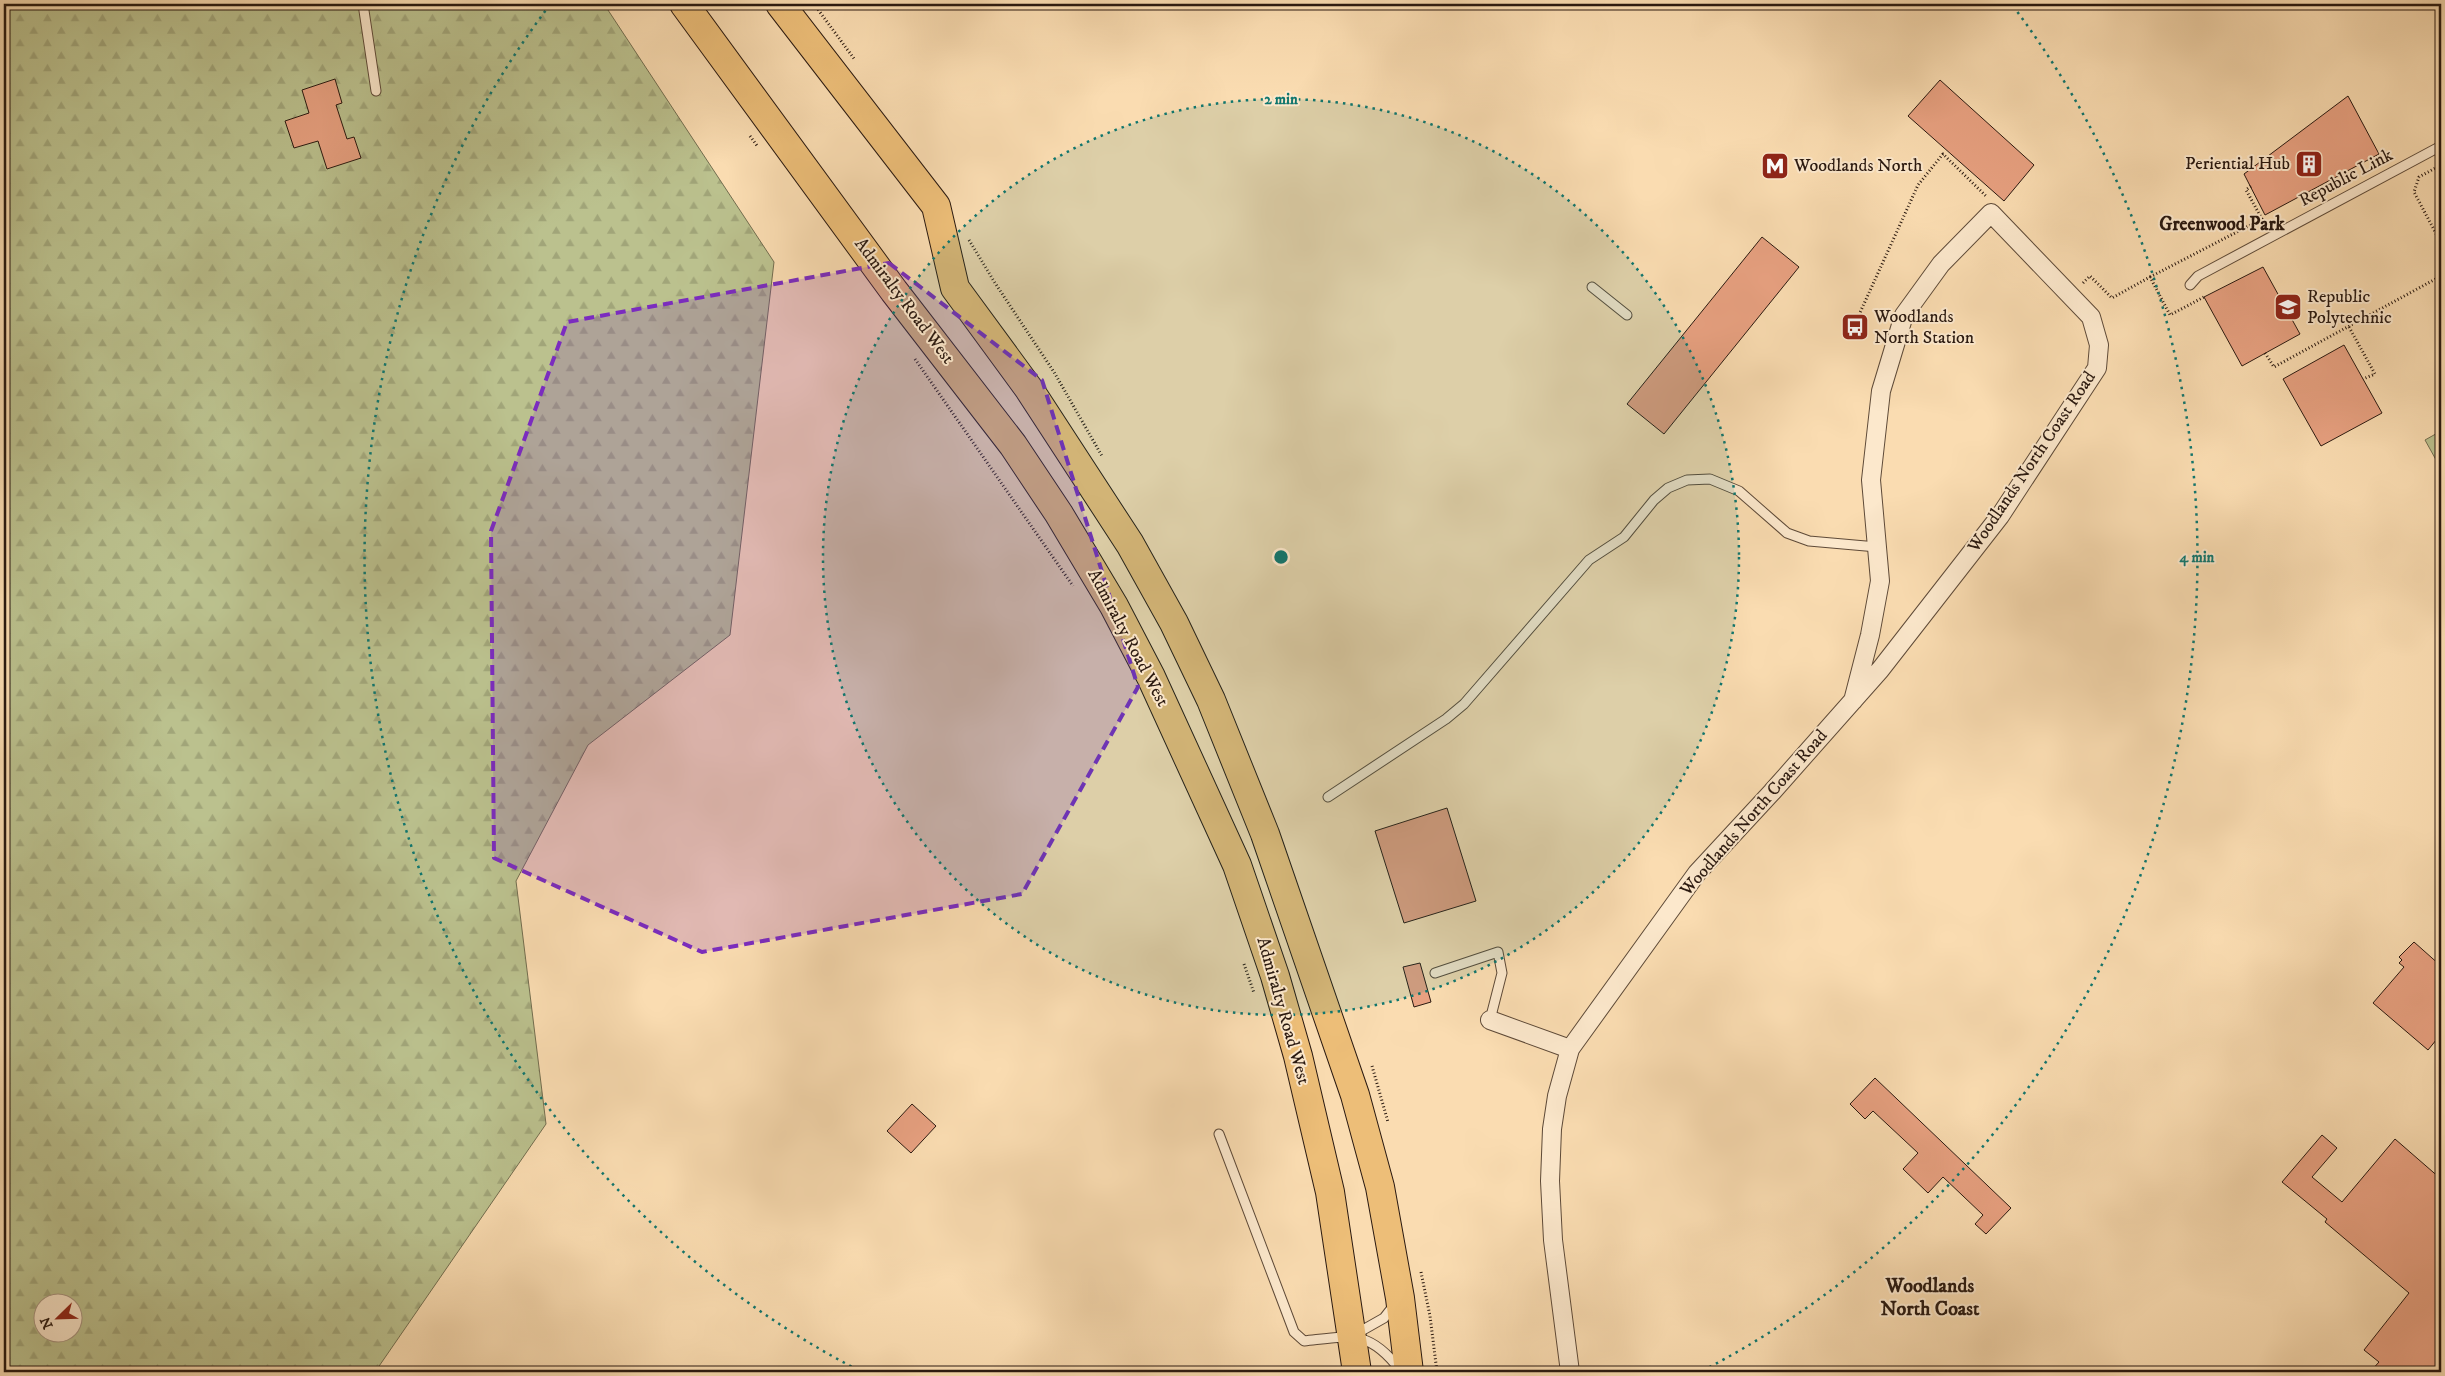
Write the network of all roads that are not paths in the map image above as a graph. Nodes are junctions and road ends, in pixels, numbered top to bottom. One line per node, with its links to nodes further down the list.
1 (363, 4): 4 (lane)
2 (780, 4): 16 (main road)
3 (689, 9): 17 (main road, Admiralty Road West)
4 (376, 91)
5 (2441, 146): 6 (lane, Republic Link)
6 (2190, 285)
7 (1592, 287): 8 (lane)
8 (1627, 315)
9 (1877, 547): 10 (street, Woodlands North Coast Road); 10 (street, Woodlands North Coast Road); 11 (lane)
10 (1853, 701): 14 (street, Woodlands North Coast Road)
11 (1328, 797)
12 (1435, 973): 13 (lane)
13 (1490, 1020): 14 (street)
14 (1570, 1049): 21 (street, Woodlands North Coast Road)
15 (1219, 1134): 17 (lane)
16 (1400, 1298): 17 (lane); 20 (main road)
17 (1352, 1336): 18 (main road, Admiralty Road West); 19 (lane)
18 (1357, 1372)
19 (1402, 1372)
20 (1409, 1372)
21 (1570, 1372)

